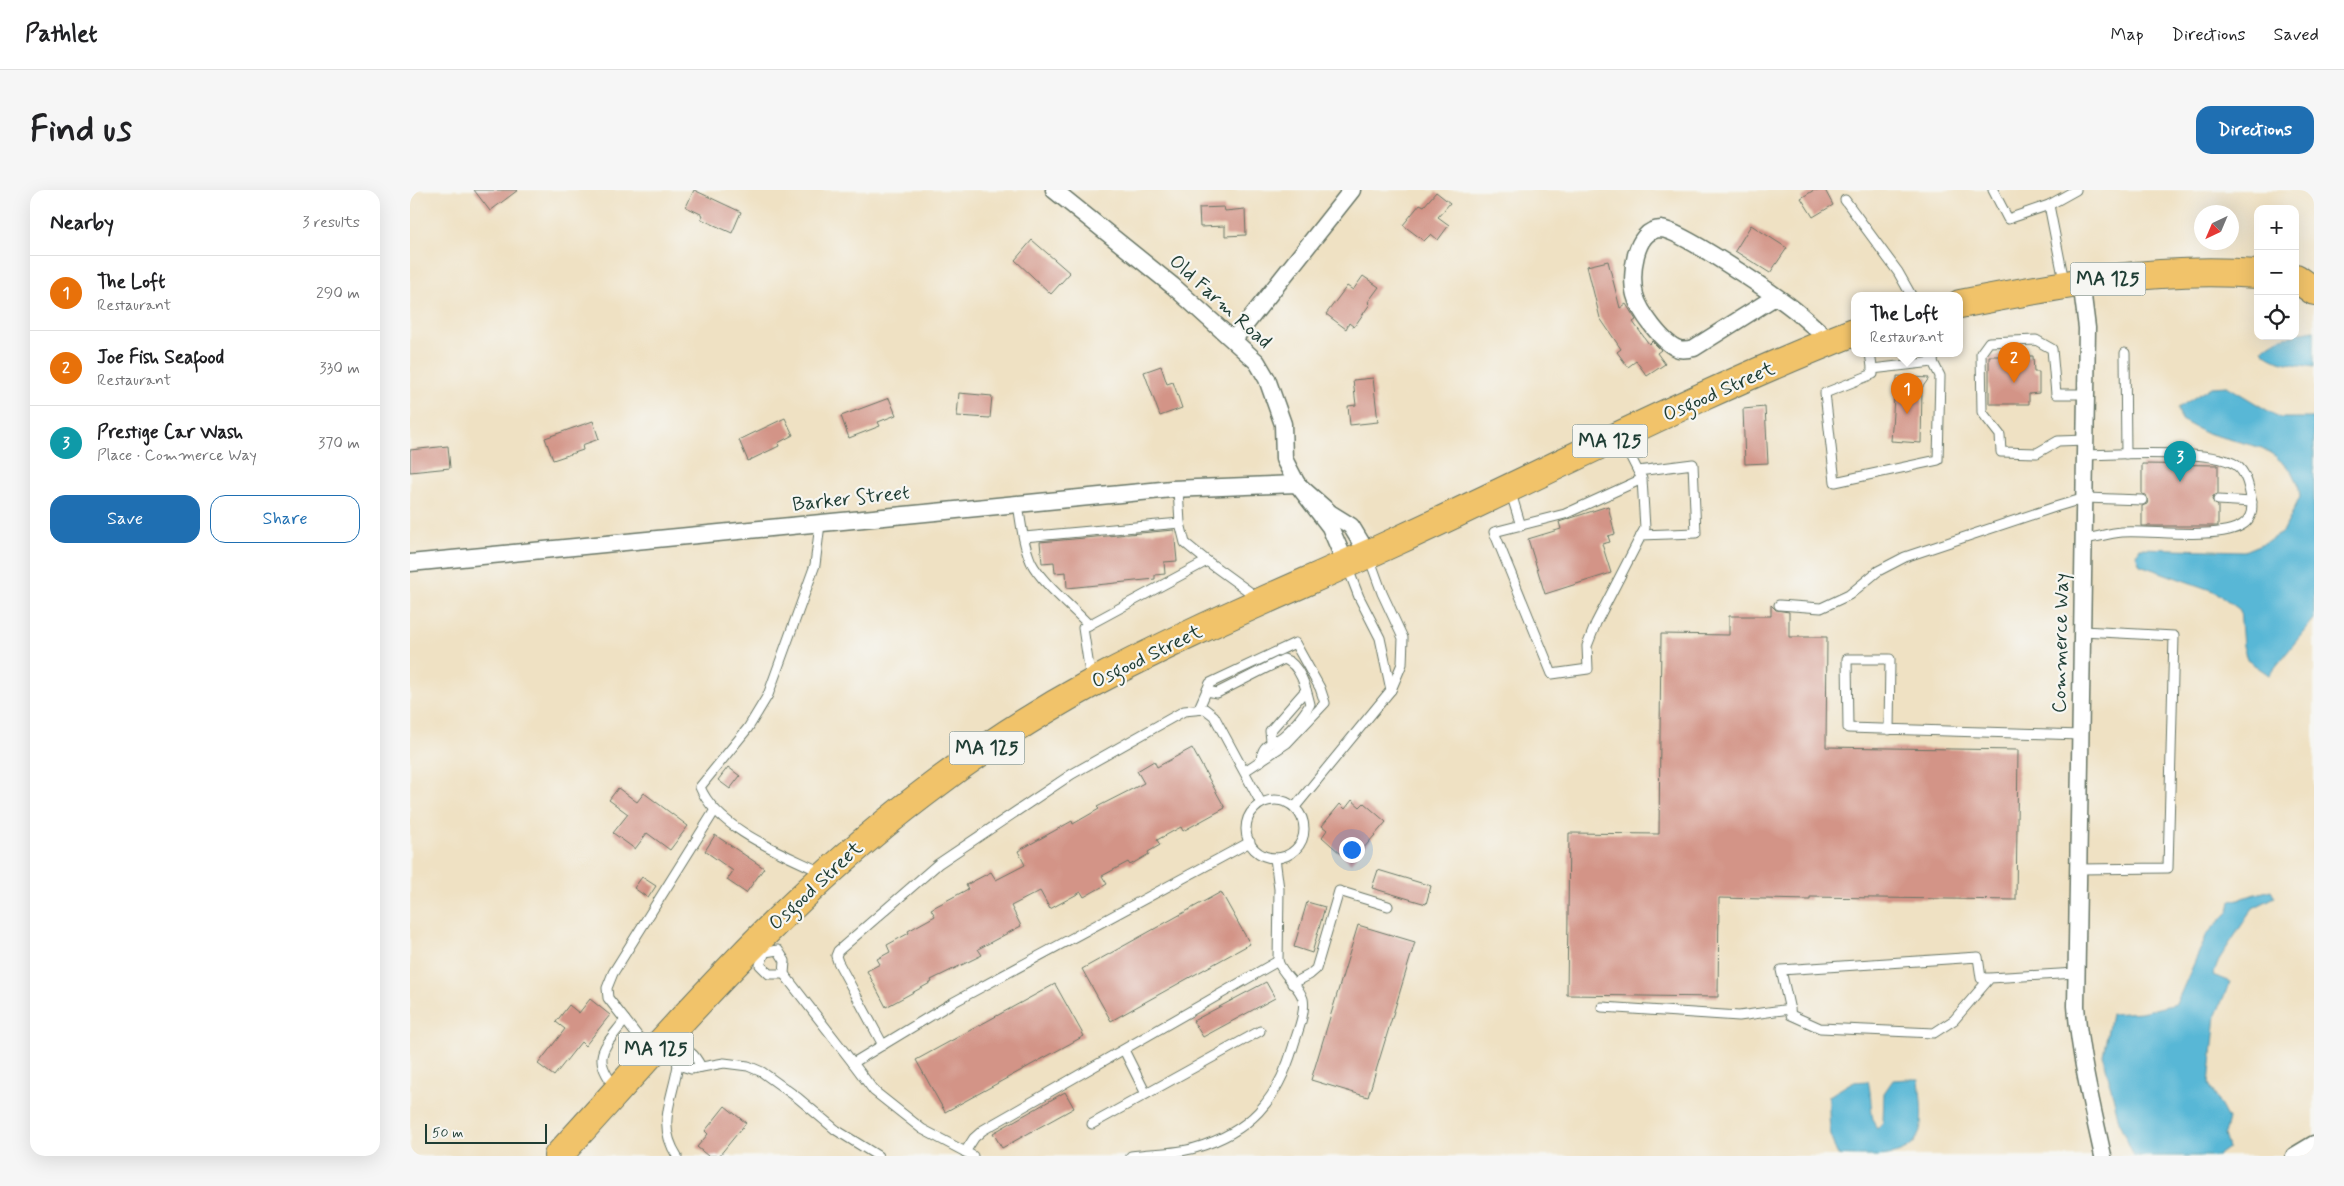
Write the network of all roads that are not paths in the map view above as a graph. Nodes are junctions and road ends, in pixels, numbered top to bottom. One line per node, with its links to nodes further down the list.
1 (1054, 190): 13 (street, Old Farm Road)
2 (1352, 190): 13 (street)
3 (1993, 190): 6 (lane)
4 (2076, 190): 6 (lane)
5 (1845, 200): 9 (lane)
6 (2049, 206): 8 (lane)
7 (2254, 274): 8 (highway, MA 125)
8 (2073, 283): 11 (highway, MA 125); 18 (street, Commerce Way)
9 (1909, 292)
10 (1776, 297): 10 (street); 12 (street)
11 (1963, 303)
12 (1843, 337): 19 (highway, Osgood Street / MA 125)
13 (1234, 339): 23 (street, Old Farm Road)
14 (2125, 353): 21 (lane)
15 (1870, 357): 17 (lane)
16 (1934, 357): 17 (lane); 17 (lane)
17 (1872, 369)
18 (2086, 394): 20 (street, Commerce Way); 20 (lane)
19 (1620, 437): 22 (lane); 24 (highway, Osgood Street / MA 125)
20 (2085, 447): 21 (lane); 26 (street, Commerce Way)
21 (2126, 454): 29 (lane)
22 (1640, 475): 33 (lane); 34 (lane); 34 (lane)
23 (1297, 484): 25 (street, Barker Street); 37 (street); 37 (street)
24 (1510, 488): 33 (lane); 37 (highway, Osgood Street / MA 125)
25 (1178, 489): 30 (street, Barker Street); 31 (lane)
26 (2085, 498): 27 (lane); 36 (street, Commerce Way); 41 (lane)
27 (2142, 500)
28 (2218, 500): 29 (lane)
29 (2252, 502): 36 (lane)
30 (1018, 504): 32 (street, Barker Street); 35 (lane)
31 (1180, 523): 35 (lane); 38 (lane)
32 (820, 524): 39 (street, Barker Street); 56 (lane)
33 (1520, 526): 34 (lane)
34 (1641, 534)
35 (1024, 537): 42 (lane)
36 (2085, 539): 43 (street, Commerce Way)
37 (1357, 559): 40 (highway, Osgood Street / MA 125); 46 (lane); 46 (lane)
38 (1208, 561): 40 (lane); 42 (lane)
39 (410, 563)
40 (1262, 601): 44 (highway, Osgood Street / MA 125)
41 (1779, 605)
42 (1089, 625): 44 (lane)
43 (2083, 632): 50 (street, Commerce Way); 59 (lane)
44 (1092, 683): 60 (highway, Osgood Street / MA 125)
45 (1306, 690): 47 (lane); 51 (lane); 51 (lane)
46 (1391, 690): 55 (lane)
47 (1207, 691): 48 (lane); 52 (lane)
48 (1199, 708): 53 (lane); 72 (lane)
49 (1889, 730): 49 (lane); 50 (lane)
50 (2081, 735): 59 (street, Commerce Way)
51 (1272, 741): 52 (lane)
52 (1261, 761): 53 (lane)
53 (1245, 771): 54 (lane)
54 (1261, 803): 55 (lane); 57 (lane)
55 (1295, 808): 58 (lane)
56 (715, 810): 60 (lane); 70 (lane)
57 (1250, 842): 58 (lane); 72 (lane)
58 (1275, 858): 63 (lane)
59 (2078, 869): 64 (street, Commerce Way)
60 (826, 875): 62 (highway, Osgood Street / MA 125)
61 (1388, 906): 67 (lane)
62 (760, 947): 65 (lane); 65 (lane); 74 (highway, Osgood Street / MA 125)
63 (1278, 961): 67 (lane); 73 (lane)
64 (2076, 973): 66 (lane); 88 (street, Commerce Way)
65 (784, 974): 75 (lane)
66 (1990, 978): 69 (lane); 69 (lane)
67 (1292, 984): 82 (lane)
68 (1602, 1007): 69 (lane)
69 (1790, 1009)
70 (625, 1020): 74 (lane); 78 (lane)
71 (1260, 1030): 79 (lane)
72 (883, 1045): 75 (lane)
73 (1124, 1050): 79 (lane); 83 (lane)
74 (661, 1052): 76 (lane); 77 (lane); 78 (highway, Osgood Street / MA 125)
75 (853, 1064): 83 (lane)
76 (678, 1065): 77 (lane); 85 (lane)
77 (700, 1067): 86 (lane)
78 (618, 1090): 84 (highway, Osgood Street / MA 125)
79 (1146, 1094): 80 (lane)
80 (1092, 1124)
81 (2314, 1144): 89 (street)
82 (1184, 1153): 87 (lane)
83 (969, 1154)
84 (558, 1156)
85 (677, 1156)
86 (878, 1156)
87 (1131, 1156)
88 (2103, 1156)
89 (2294, 1156)

